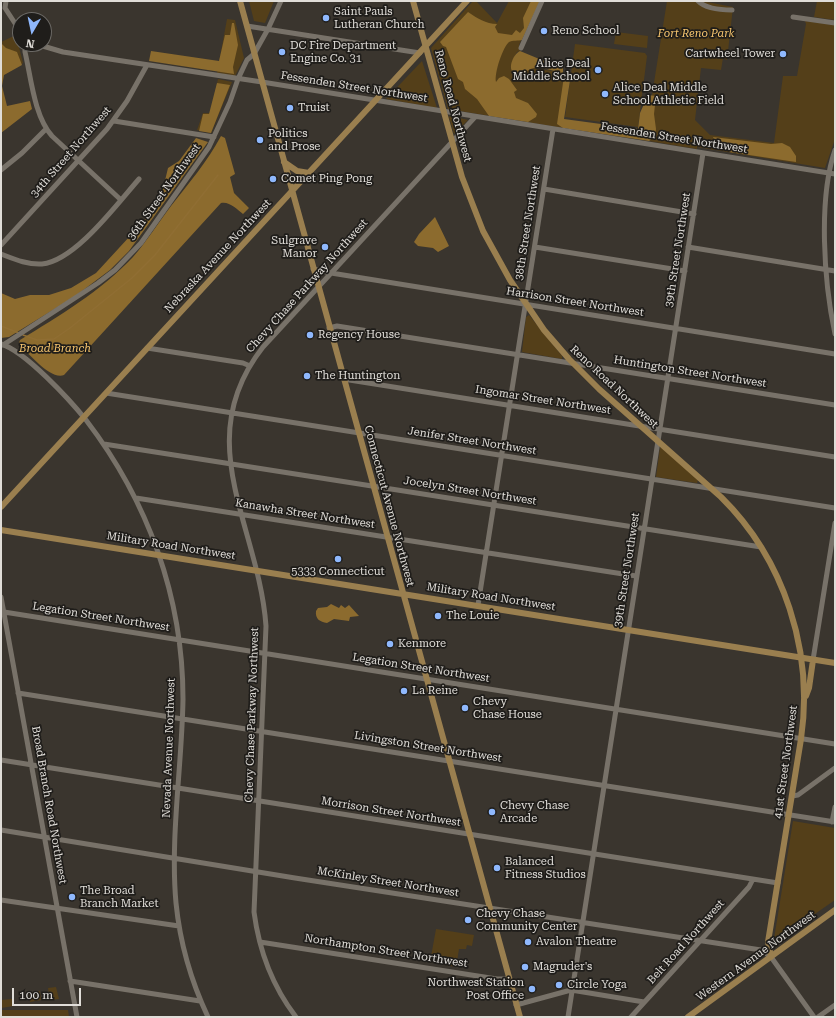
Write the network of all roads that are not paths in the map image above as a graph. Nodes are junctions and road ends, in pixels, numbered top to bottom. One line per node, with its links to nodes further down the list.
1 (6, 1): 8 (street)
2 (240, 1): 13 (main road, Connecticut Avenue Northwest)
3 (281, 1): 14 (street, 36th Street Northwest)
4 (413, 1): 15 (main road, Reno Road Northwest)
5 (467, 1): 15 (main road, Nebraska Avenue Northwest)
6 (542, 1): 16 (street)
7 (698, 1): 9 (street)
8 (3, 8): 11 (street)
9 (732, 10)
10 (793, 17): 12 (street)
11 (12, 21)
12 (835, 23)
13 (247, 26): 14 (street); 20 (main road, Connecticut Avenue Northwest)
14 (268, 29): 19 (street); 20 (street, 36th Street Northwest)
15 (426, 46): 19 (main road, Nebraska Avenue Northwest); 25 (main road, Reno Road Northwest)
16 (521, 48)
17 (52, 49): 21 (street, Fessenden Street Northwest)
18 (25, 52): 28 (street)
19 (420, 53): 24 (main road, Nebraska Avenue Northwest)
20 (254, 54): 22 (street, 36th Street Northwest); 23 (main road, Connecticut Avenue Northwest)
21 (147, 65): 22 (street, Fessenden Street Northwest); 27 (street, 34th Street Northwest)
22 (238, 79): 23 (street, Fessenden Street Northwest); 30 (street, 36th Street Northwest)
23 (262, 82): 24 (street, Fessenden Street Northwest); 35 (main road, Connecticut Avenue Northwest)
24 (376, 101): 25 (street, Fessenden Street Northwest); 37 (main road, Nebraska Avenue Northwest)
25 (444, 112): 26 (street, Fessenden Street Northwest); 31 (main road, Reno Road Northwest)
26 (475, 117): 29 (street, Fessenden Street Northwest); 31 (street, Chevy Chase Parkway Northwest)
27 (114, 121): 30 (street); 34 (street, 34th Street Northwest)
28 (46, 129): 34 (street); 36 (street)
29 (554, 129): 33 (street, Fessenden Street Northwest); 41 (street, 38th Street Northwest)
30 (214, 137): 59 (street, 36th Street Northwest)
31 (452, 142): 53 (street, Chevy Chase Parkway Northwest); 55 (main road, Reno Road Northwest)
32 (835, 150): 38 (street)
33 (703, 153): 38 (street, Fessenden Street Northwest); 44 (street, 39th Street Northwest)
34 (78, 161): 43 (street); 45 (street, 34th Street Northwest)
35 (284, 162): 37 (main road); 42 (main road, Connecticut Avenue Northwest)
36 (1, 170)
37 (308, 173): 42 (main road, Nebraska Avenue Northwest)
38 (828, 173): 39 (street, Fessenden Street Northwest); 50 (street)
39 (835, 174)
40 (139, 180): 43 (street)
41 (544, 189): 44 (street); 46 (street, 38th Street Northwest)
42 (292, 191): 49 (main road, Connecticut Avenue Northwest); 60 (main road, Nebraska Avenue Northwest)
43 (121, 200): 48 (street)
44 (694, 214): 47 (street, 39th Street Northwest)
45 (1, 246)
46 (535, 247): 51 (street); 55 (street, 38th Street Northwest)
47 (688, 247): 50 (street); 51 (street, 39th Street Northwest)
48 (1, 254)
49 (313, 269): 53 (street, Harrison Street Northwest); 54 (main road, Connecticut Avenue Northwest)
50 (826, 270): 52 (street); 58 (street)
51 (685, 271): 57 (street, 39th Street Northwest)
52 (835, 271)
53 (330, 274): 54 (street, Chevy Chase Parkway Northwest); 55 (street, Harrison Street Northwest)
54 (318, 287): 56 (main road, Connecticut Avenue Northwest); 64 (street, Chevy Chase Parkway Northwest)
55 (526, 304): 57 (street, Harrison Street Northwest); 62 (street, 38th Street Northwest); 63 (main road, Reno Road Northwest)
56 (329, 328): 62 (street, Huntington Street Northwest); 66 (main road, Connecticut Avenue Northwest)
57 (675, 328): 61 (street, Harrison Street Northwest); 65 (street, 39th Street Northwest)
58 (835, 334)
59 (2, 345): 71 (street, Nevada Avenue Northwest)
60 (147, 348): 64 (street); 67 (main road, Nebraska Avenue Northwest)
61 (835, 354)
62 (518, 355): 63 (street, Huntington Street Northwest); 68 (street, 38th Street Northwest)
63 (574, 364): 65 (street, Huntington Street Northwest); 72 (main road, Reno Road Northwest)
64 (250, 366): 70 (street, Chevy Chase Parkway Northwest)
65 (667, 378): 69 (street, Huntington Street Northwest); 73 (street, 39th Street Northwest)
66 (343, 379): 68 (street, Ingomar Street Northwest); 74 (main road, Connecticut Avenue Northwest)
67 (106, 393): 70 (street, Jenifer Street Northwest); 71 (main road, Nebraska Avenue Northwest)
68 (510, 405): 72 (street, Ingomar Street Northwest); 77 (street, 38th Street Northwest)
69 (835, 405)
70 (231, 413): 74 (street, Jenifer Street Northwest); 79 (street, Chevy Chase Parkway Northwest)
71 (84, 418): 76 (street, Nevada Avenue Northwest); 85 (main road, Nebraska Avenue Northwest)
72 (641, 426): 73 (street, Ingomar Street Northwest); 75 (main road, Reno Road Northwest)
73 (660, 429): 75 (street, 39th Street Northwest); 78 (street, Ingomar Street Northwest)
74 (358, 433): 77 (street, Jenifer Street Northwest); 81 (main road, Connecticut Avenue Northwest)
75 (658, 441): 80 (street, 39th Street Northwest); 82 (main road, Reno Road Northwest)
76 (104, 444): 79 (street, Jocelyn Street Northwest); 83 (street, Nevada Avenue Northwest)
77 (502, 456): 80 (street, Jenifer Street Northwest); 84 (street, 38th Street Northwest)
78 (835, 457)
79 (230, 463): 81 (street, Jocelyn Street Northwest); 87 (street, Chevy Chase Parkway Northwest)
80 (652, 479): 82 (street, Jenifer Street Northwest); 89 (street, 39th Street Northwest)
81 (373, 486): 84 (street, Jocelyn Street Northwest); 91 (main road, Connecticut Avenue Northwest)
82 (711, 488): 86 (street, Jenifer Street Northwest); 92 (main road, Reno Road Northwest)
83 (136, 498): 87 (street, Kanawha Street Northwest); 94 (street, Nevada Avenue Northwest)
84 (494, 505): 89 (street, Jocelyn Street Northwest); 93 (street, 38th Street Northwest)
85 (1, 507)
86 (835, 508)
87 (242, 514): 91 (street, Kanawha Street Northwest); 95 (street, Chevy Chase Parkway Northwest)
88 (835, 523): 105 (street, 41st Street Northwest)
89 (644, 529): 92 (street, Jocelyn Street Northwest); 96 (street, 39th Street Northwest)
90 (1, 530): 94 (main road, Military Road Northwest)
91 (387, 537): 93 (street, Kanawha Street Northwest); 97 (main road, Connecticut Avenue Northwest)
92 (761, 547): 104 (main road, Reno Road Northwest)
93 (486, 552): 96 (street, Kanawha Street Northwest); 99 (street, 38th Street Northwest)
94 (159, 555): 95 (main road, Military Road Northwest); 102 (street, Nevada Avenue Northwest)
95 (257, 570): 97 (main road, Military Road Northwest); 103 (street, Chevy Chase Parkway Northwest)
96 (636, 576): 101 (street, 39th Street Northwest)
97 (402, 593): 99 (main road, Military Road Northwest); 108 (main road, Connecticut Avenue Northwest)
98 (1, 597): 100 (street, Broad Branch Road Northwest)
99 (478, 605): 101 (main road, Military Road Northwest)
100 (4, 612): 102 (street, Legation Street Northwest); 109 (street, Broad Branch Road Northwest)
101 (628, 629): 104 (main road, Military Road Northwest); 111 (street, 39th Street Northwest)
102 (179, 640): 103 (street, Legation Street Northwest); 112 (street, Nevada Avenue Northwest)
103 (266, 654): 108 (street, Legation Street Northwest); 113 (street, Chevy Chase Parkway Northwest)
104 (801, 658): 105 (main road, Military Road Northwest); 107 (main road, Reno Road Northwest)
105 (813, 660): 106 (main road, Military Road Northwest); 107 (main road); 110 (main road, 41st Street Northwest)
106 (835, 663)
107 (803, 668): 110 (main road, Reno Road Northwest)
108 (426, 679): 111 (street, Legation Street Northwest); 117 (main road, Connecticut Avenue Northwest)
109 (18, 693): 112 (street, Livingston Street Northwest); 118 (street, Broad Branch Road Northwest)
110 (805, 697): 114 (main road, 41st Street Northwest)
111 (615, 709): 114 (street, Legation Street Northwest); 120 (street, 39th Street Northwest)
112 (182, 718): 113 (street, Livingston Street Northwest); 121 (street, Nevada Avenue Northwest)
113 (262, 732): 117 (street, Livingston Street Northwest); 123 (street, Chevy Chase Parkway Northwest)
114 (802, 739): 115 (street, Legation Street Northwest); 122 (main road, 41st Street Northwest)
115 (835, 744)
116 (1, 760): 118 (street, Morrison Street Northwest)
117 (449, 761): 120 (street, Livingston Street Northwest); 128 (main road, Connecticut Avenue Northwest)
118 (31, 765): 121 (street, Morrison Street Northwest); 129 (street, Broad Branch Road Northwest)
119 (835, 768): 122 (street)
120 (603, 785): 125 (street, Livingston Street Northwest); 130 (street, 39th Street Northwest)
121 (179, 788): 123 (street, Morrison Street Northwest); 131 (street, Nevada Avenue Northwest)
122 (792, 796): 125 (main road, 41st Street Northwest)
123 (259, 801): 128 (street, Morrison Street Northwest); 132 (street, Chevy Chase Parkway Northwest)
124 (835, 807): 126 (street)
125 (789, 815): 126 (street, Livingston Street Northwest); 134 (main road, 41st Street Northwest)
126 (834, 822)
127 (1, 830): 129 (street, McKinley Street Northwest)
128 (469, 834): 130 (street, Morrison Street Northwest); 136 (main road, Connecticut Avenue Northwest)
129 (44, 837): 131 (street, McKinley Street Northwest); 137 (street, Broad Branch Road Northwest)
130 (592, 854): 133 (street, Morrison Street Northwest); 139 (street, 39th Street Northwest)
131 (175, 857): 132 (street, McKinley Street Northwest); 140 (street, Nevada Avenue Northwest)
132 (255, 871): 136 (street, McKinley Street Northwest); 142 (street, Chevy Chase Parkway Northwest)
133 (753, 879): 134 (street, Morrison Street Northwest); 141 (street, Belt Road Northwest)
134 (778, 883): 143 (main road, 41st Street Northwest)
135 (1, 900): 137 (street)
136 (489, 908): 139 (street, McKinley Street Northwest); 144 (main road, Connecticut Avenue Northwest)
137 (57, 909): 140 (street); 145 (street, Broad Branch Road Northwest)
138 (835, 910): 143 (main road, Western Avenue Northwest)
139 (581, 922): 141 (street, McKinley Street Northwest); 146 (street, 39th Street Northwest)
140 (179, 926): 147 (street, Nevada Avenue Northwest)
141 (702, 940): 143 (street, McKinley Street Northwest); 148 (street, Belt Road Northwest)
142 (260, 942): 144 (street, Northampton Street Northwest); 153 (street, Chevy Chase Parkway Northwest)
143 (771, 957): 157 (main road, Western Avenue Northwest); 158 (street)
144 (509, 979): 150 (main road, Connecticut Avenue Northwest)
145 (70, 981): 147 (street); 151 (street, Broad Branch Road Northwest)
146 (571, 990): 148 (street); 150 (street); 155 (street, 39th Street Northwest)
147 (200, 1001): 152 (street, Nevada Avenue Northwest)
148 (644, 1002): 156 (street, Belt Road Northwest)
149 (835, 1005): 159 (street)
150 (516, 1006): 154 (main road, Connecticut Avenue Northwest)
151 (77, 1017)
152 (208, 1017)
153 (296, 1017)
154 (520, 1017)
155 (568, 1017)
156 (631, 1017)
157 (688, 1017)
158 (814, 1017)
159 (818, 1017)

